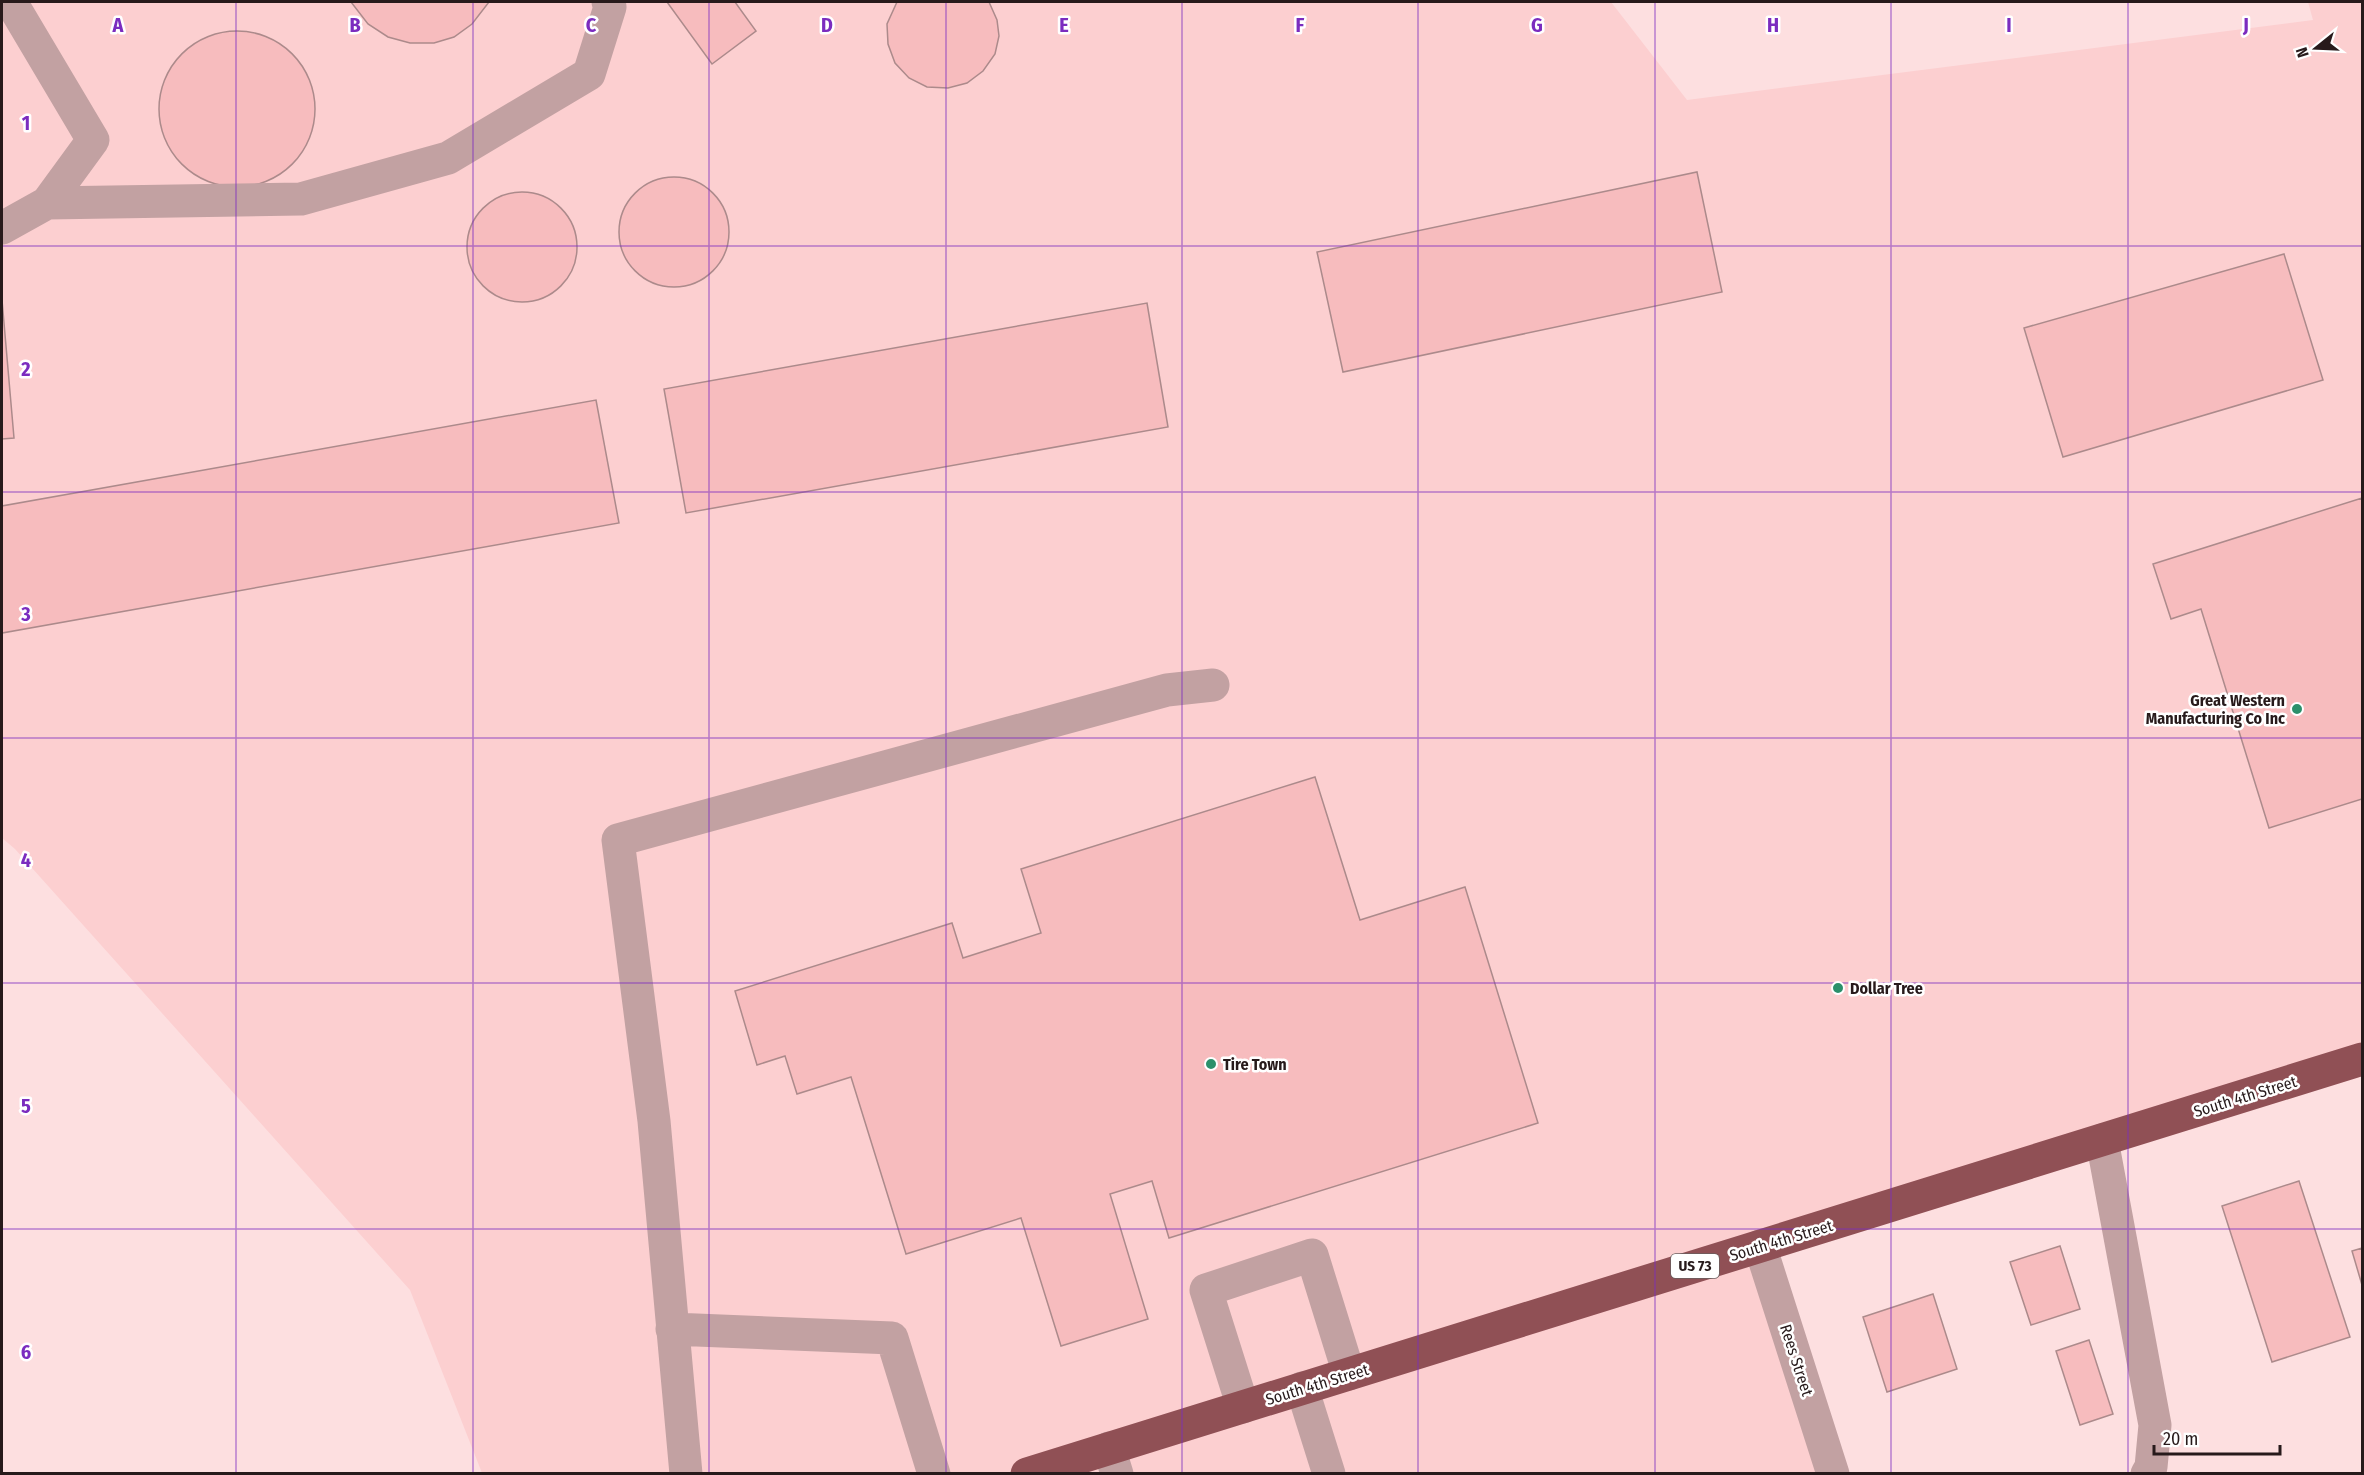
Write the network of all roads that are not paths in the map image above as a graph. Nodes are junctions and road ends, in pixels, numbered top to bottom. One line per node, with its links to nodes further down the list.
1 (11, 2): 3 (street)
2 (608, 2): 3 (street)
3 (47, 203): 4 (street)
4 (2, 228)
5 (1213, 685): 9 (street)
6 (2362, 1059): 7 (highway, South 4th Street / US 73)
7 (2102, 1140): 8 (highway, South 4th Street / US 73); 19 (street)
8 (1760, 1246): 10 (highway, South 4th Street / US 73); 18 (street, Rees Street)
9 (672, 1329): 14 (street); 15 (street)
10 (1349, 1374): 11 (highway, South 4th Street / US 73); 12 (street)
11 (1302, 1388): 12 (highway, South 4th Street / US 73); 17 (street)
12 (1243, 1407): 13 (highway, South 4th Street / US 73)
13 (1113, 1461): 16 (highway, South 4th Street / US 73)
14 (686, 1473)
15 (934, 1473)
16 (1027, 1473)
17 (1329, 1473)
18 (1833, 1473)
19 (2147, 1473)

